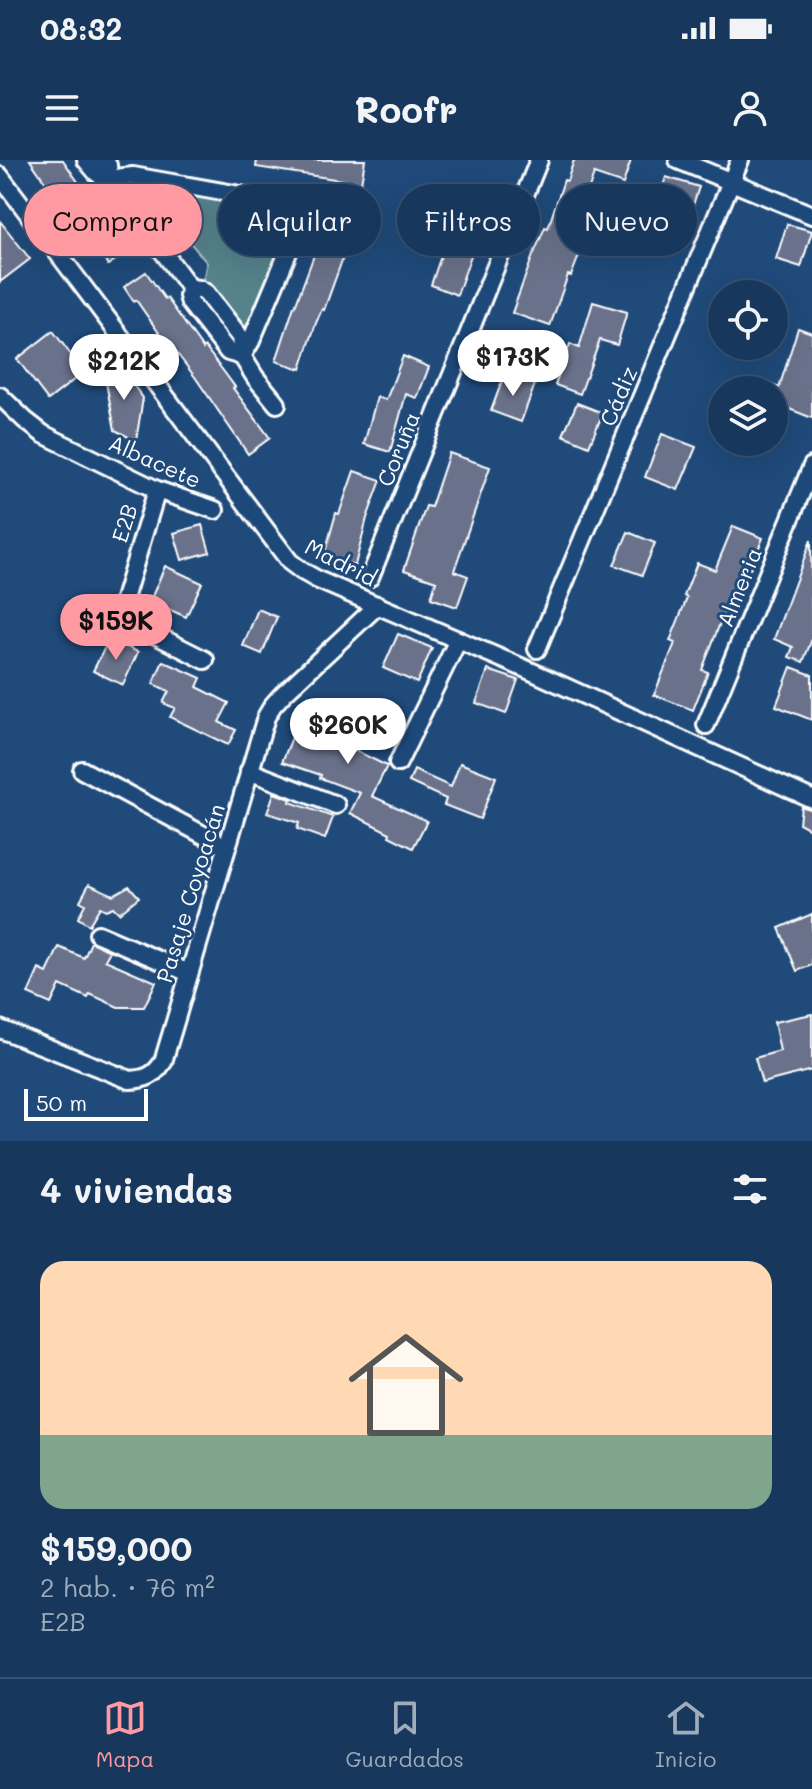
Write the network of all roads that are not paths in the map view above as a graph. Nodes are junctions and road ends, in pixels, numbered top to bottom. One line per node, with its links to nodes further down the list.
1 (86, 160): 7 (street)
2 (104, 160): 7 (street)
3 (539, 160): 18 (street, Coruña)
4 (678, 160): 8 (street)
5 (740, 160): 8 (street, Cádiz)
6 (0, 176): 19 (street, Madrid)
7 (109, 179): 9 (street); 12 (street)
8 (731, 180): 10 (street); 21 (street, Cádiz)
9 (218, 191)
10 (812, 215)
11 (287, 256): 12 (street)
12 (242, 356): 14 (street)
13 (0, 396): 16 (street, Albacete)
14 (277, 404)
15 (812, 466): 23 (street, Almeria)
16 (157, 490): 17 (street, Albacete); 22 (street, E2B)
17 (215, 510)
18 (370, 577)
19 (378, 605): 20 (street, Madrid); 26 (street, Pasaje Coyoacán)
20 (458, 640): 24 (street); 27 (street, Madrid)
21 (537, 649)
22 (205, 660)
23 (706, 725)
24 (398, 763)
25 (82, 770): 29 (street)
26 (249, 771): 28 (street); 29 (street, Pasaje Coyoacán)
27 (812, 799)
28 (336, 805)
29 (226, 847): 31 (street, Pasaje Coyoacán)
30 (98, 934): 31 (street)
31 (189, 973): 32 (street, Pasaje Coyoacán)
32 (0, 1029)

